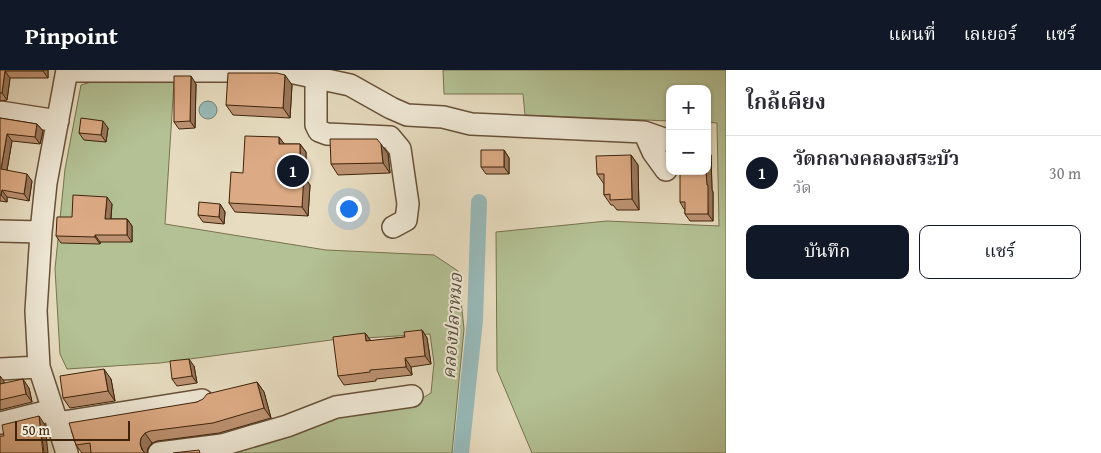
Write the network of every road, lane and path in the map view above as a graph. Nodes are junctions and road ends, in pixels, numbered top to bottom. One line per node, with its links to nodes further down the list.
1 (67, 70): 2 (street); 6 (street)
2 (175, 71): 3 (street)
3 (315, 73): 4 (street); 8 (street)
4 (391, 108): 7 (street); 8 (street)
5 (0, 112): 6 (street)
6 (58, 120): 13 (street)
7 (644, 132): 9 (street); 10 (street)
8 (390, 137): 11 (street)
9 (666, 140)
10 (666, 170)
11 (393, 227)
12 (0, 230): 13 (street)
13 (41, 232): 14 (street)
14 (40, 367): 15 (street); 18 (street)
15 (0, 369)
16 (412, 396): 21 (street)
17 (202, 400): 18 (street)
18 (55, 416): 19 (street); 20 (street)
19 (0, 423)
20 (67, 453)
21 (159, 453)

